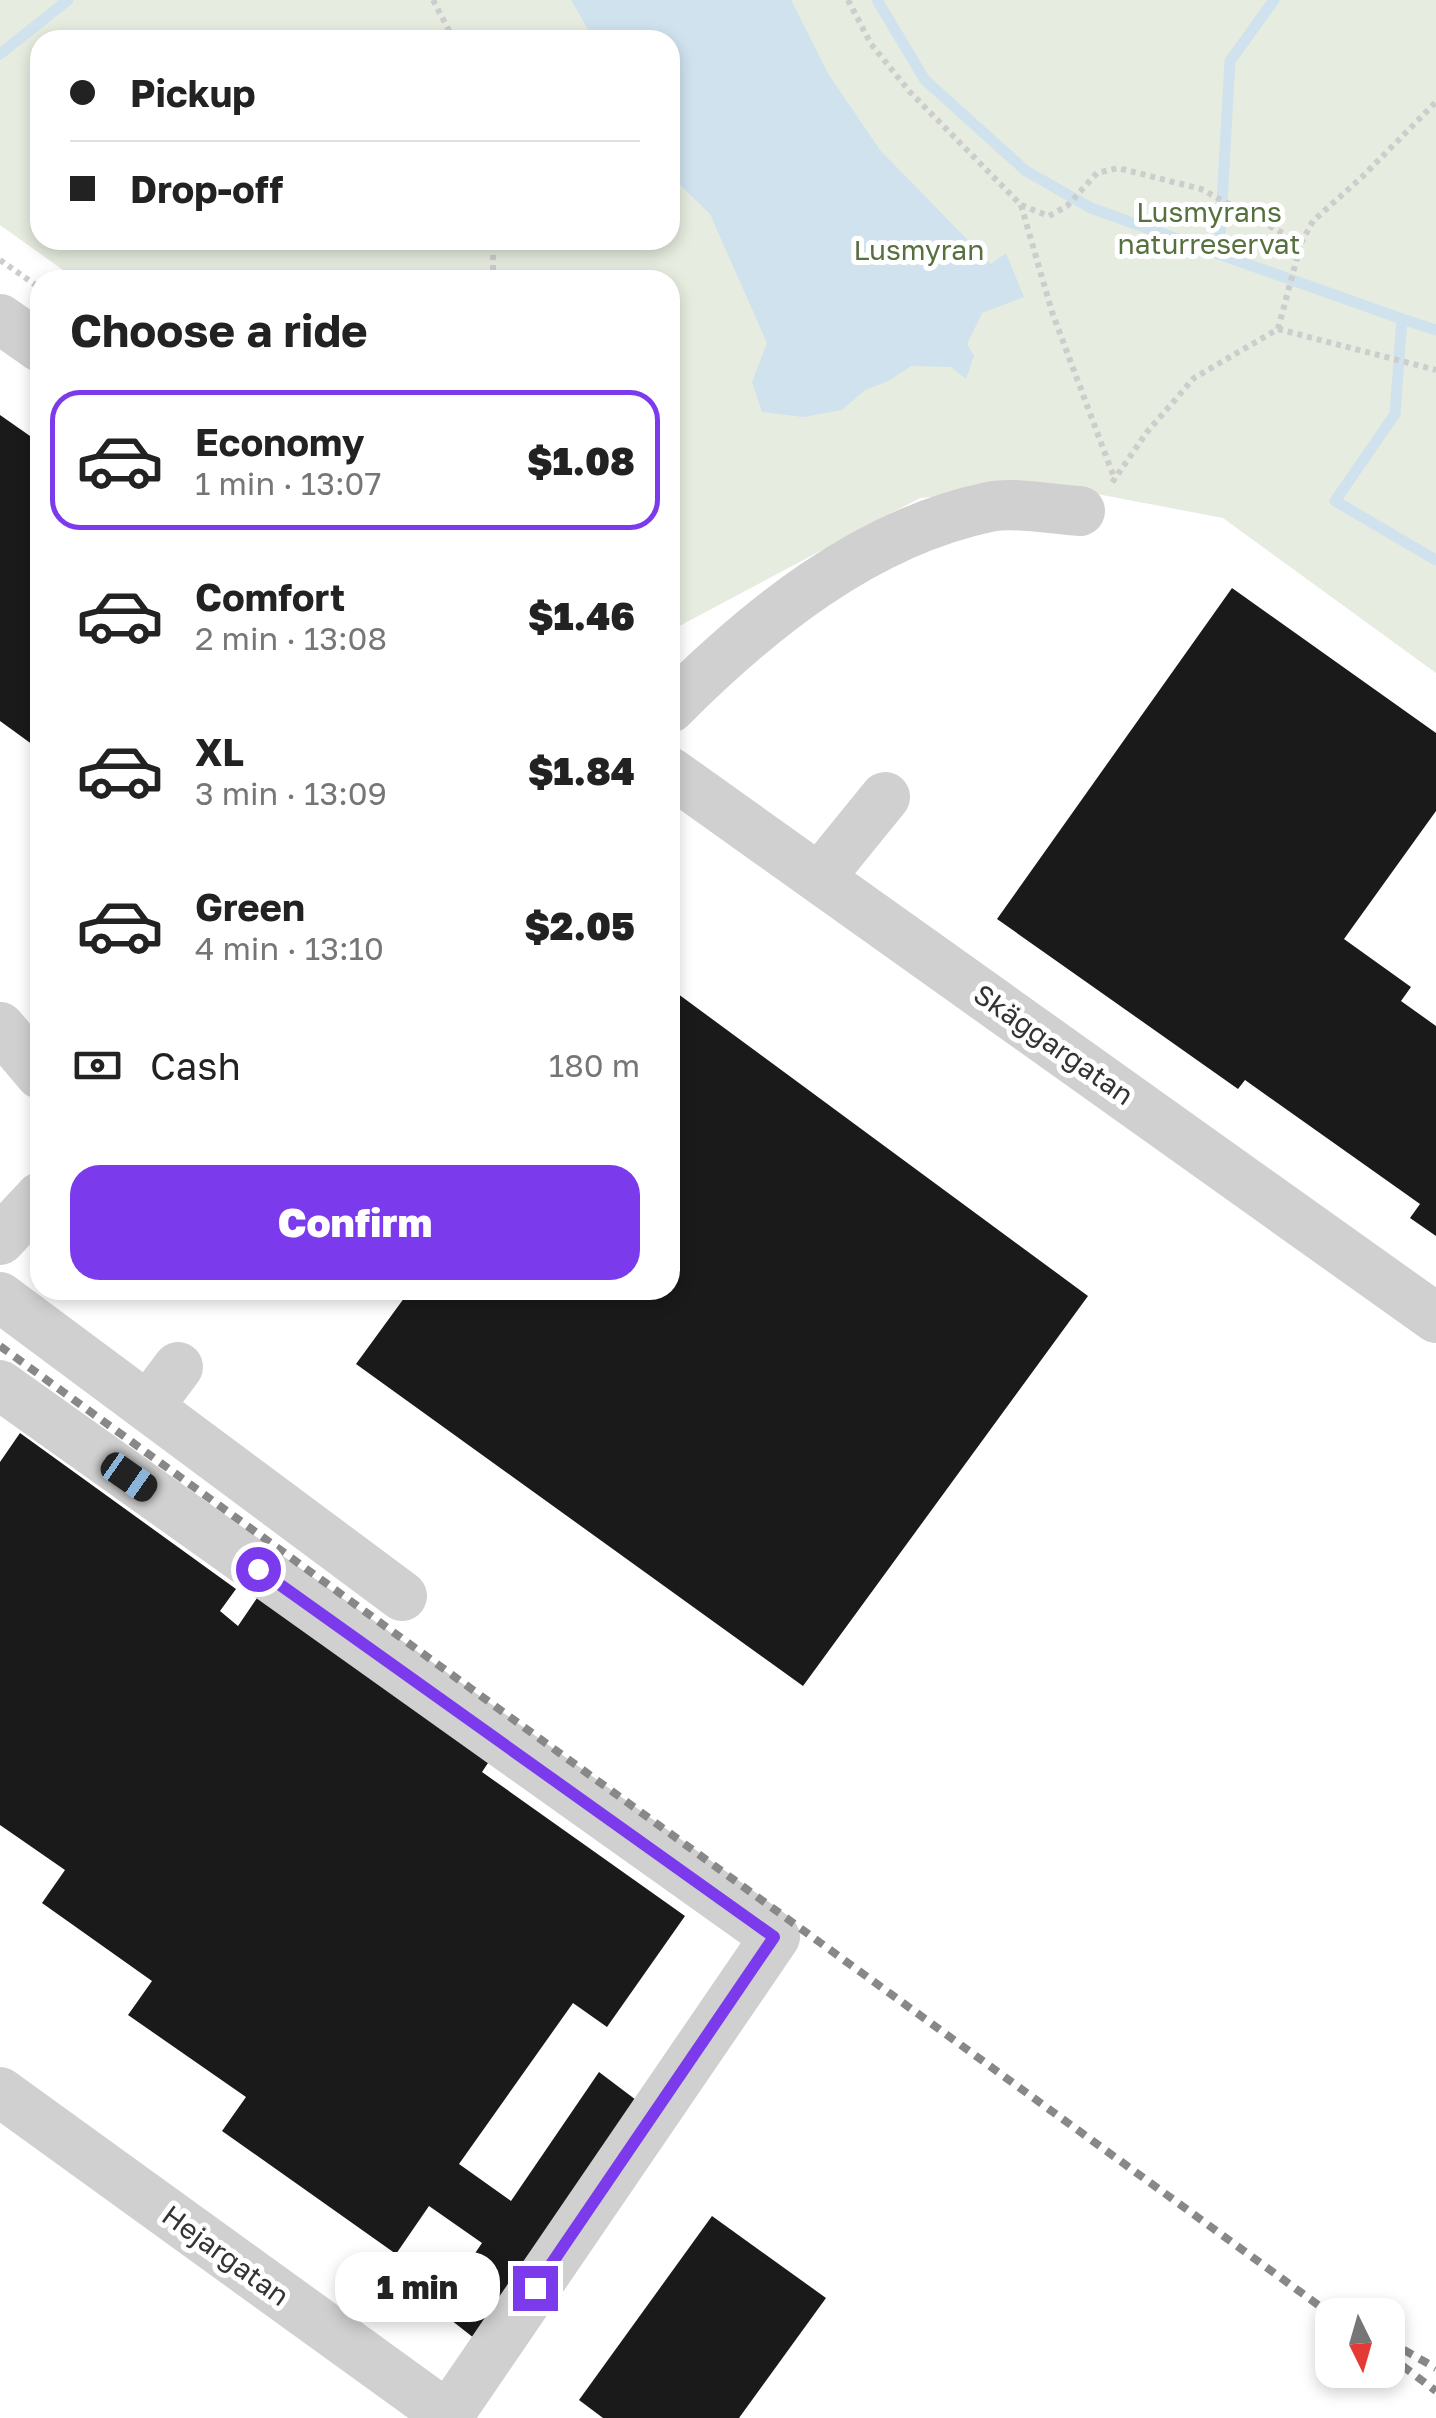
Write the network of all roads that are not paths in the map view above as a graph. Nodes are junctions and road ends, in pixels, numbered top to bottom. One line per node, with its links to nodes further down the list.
1 (0, 319): 2 (street)
2 (30, 340)
3 (1080, 511): 4 (street)
4 (680, 698)
5 (680, 779): 7 (street, Skäggargatan)
6 (884, 798): 7 (street)
7 (820, 878): 13 (street, Skäggargatan)
8 (0, 1027): 9 (street)
9 (30, 1062)
10 (30, 1208): 11 (street)
11 (0, 1240)
12 (0, 1297): 16 (street)
13 (1436, 1318)
14 (178, 1367): 16 (street)
15 (0, 1385): 19 (street)
16 (148, 1407): 17 (street)
17 (402, 1596)
18 (0, 2092): 19 (street, Hejargatan)
19 (450, 2417)

